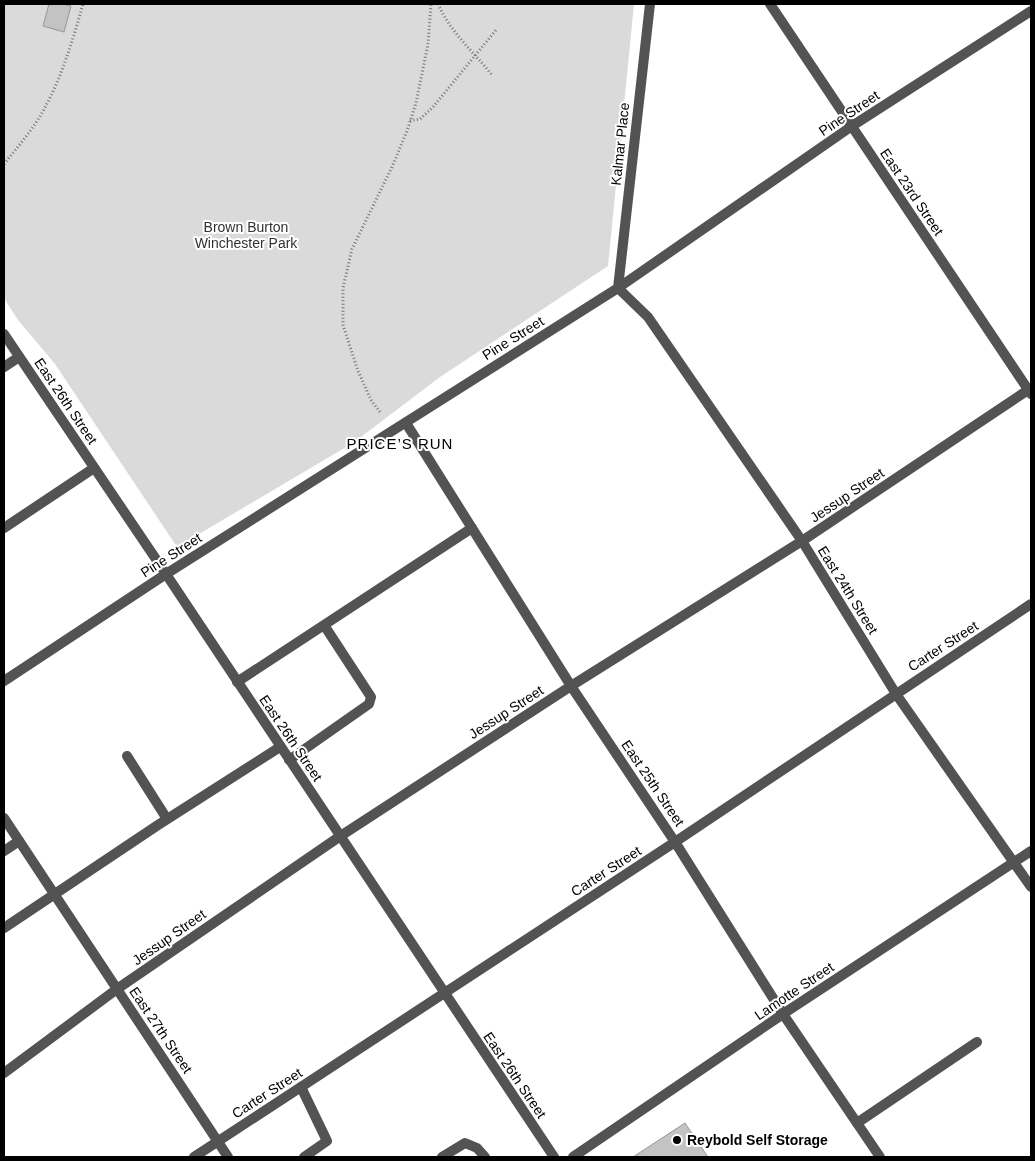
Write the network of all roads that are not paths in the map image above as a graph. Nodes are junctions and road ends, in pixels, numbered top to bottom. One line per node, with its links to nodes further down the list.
1 (650, 4): 5 (street, Kalmar Place)
2 (770, 4): 4 (street, East 23rd Street)
3 (1031, 11): 4 (street, Pine Street)
4 (852, 126): 5 (street, Pine Street); 9 (street, East 23rd Street)
5 (618, 288): 10 (street, Pine Street); 14 (street, East 24th Street)
6 (4, 334): 7 (street, East 26th Street)
7 (19, 356): 8 (street); 11 (street, East 26th Street)
8 (4, 367)
9 (1030, 391): 14 (street, Jessup Street)
10 (406, 423): 13 (street, East 25th Street); 15 (street, Pine Street)
11 (94, 468): 12 (street); 15 (street, East 26th Street)
12 (4, 528)
13 (472, 528): 17 (street); 20 (street, East 25th Street)
14 (802, 541): 20 (street, Jessup Street); 21 (street, East 24th Street)
15 (166, 574): 18 (street, Pine Street); 19 (street, East 26th Street)
16 (1031, 604): 21 (street, Carter Street)
17 (324, 626): 19 (street); 24 (street)
18 (4, 681)
19 (237, 682): 22 (street, East 26th Street)
20 (571, 686): 27 (street, Jessup Street); 29 (street, East 25th Street)
21 (896, 694): 29 (street, Carter Street); 32 (street, East 24th Street)
22 (280, 746): 24 (street, East 26th Street); 26 (street)
23 (127, 756): 26 (street)
24 (289, 760): 27 (street, East 26th Street)
25 (4, 818): 28 (street, East 27th Street)
26 (167, 819): 34 (street)
27 (339, 837): 36 (street, Jessup Street); 37 (street, East 26th Street)
28 (19, 842): 31 (street); 34 (street, East 27th Street)
29 (675, 842): 37 (street, Carter Street); 38 (street, East 25th Street)
30 (1031, 850): 32 (street, Lamotte Street)
31 (4, 852)
32 (1015, 862): 33 (street, East 24th Street); 38 (street, Lamotte Street)
33 (1031, 887)
34 (54, 895): 35 (street); 36 (street, East 27th Street)
35 (4, 928)
36 (117, 989): 40 (street, Jessup Street); 43 (street, East 27th Street)
37 (444, 992): 41 (street, Carter Street); 49 (street, East 26th Street)
38 (783, 1014): 42 (street, East 25th Street); 50 (street, Lamotte Street)
39 (977, 1042): 42 (street)
40 (4, 1073)
41 (301, 1087): 43 (street, Carter Street); 46 (street)
42 (857, 1123): 51 (street, East 25th Street)
43 (218, 1142): 44 (street, Carter Street); 45 (street, East 27th Street)
44 (194, 1157)
45 (228, 1157)
46 (304, 1157)
47 (442, 1157): 48 (street)
48 (485, 1157)
49 (554, 1157)
50 (573, 1157)
51 (880, 1157)

